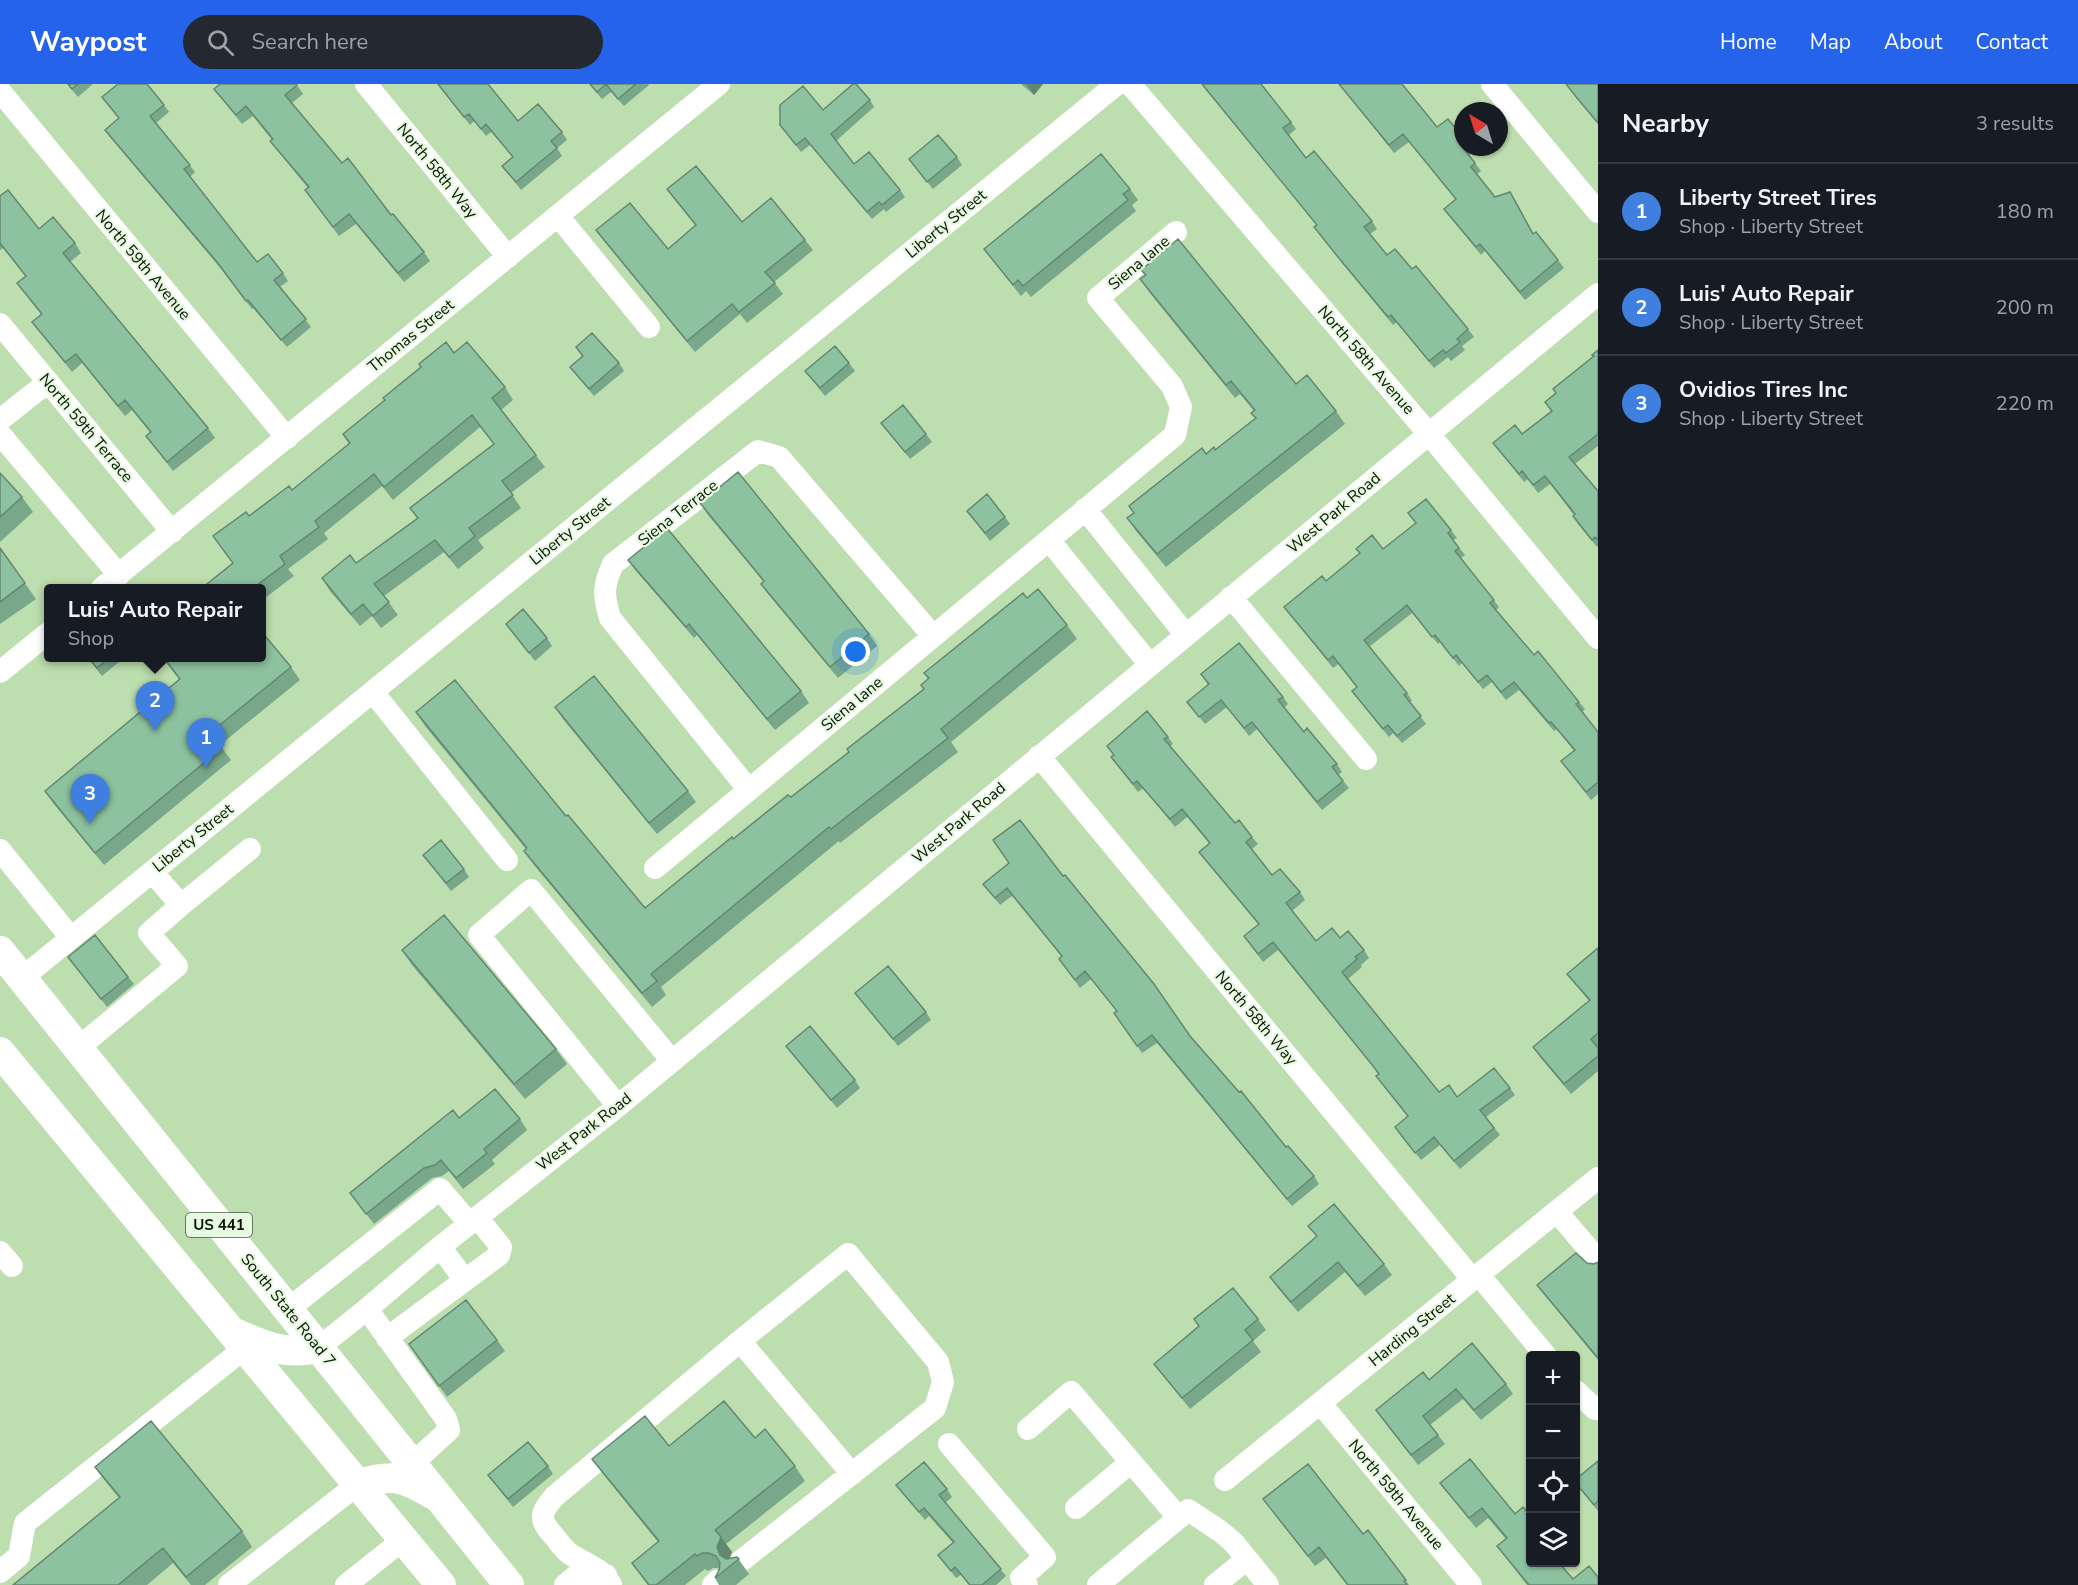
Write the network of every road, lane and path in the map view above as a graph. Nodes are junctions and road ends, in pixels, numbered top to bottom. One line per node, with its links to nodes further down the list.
1 (366, 84): 10 (street, North 58th Way)
2 (719, 84): 8 (street, Thomas Street)
3 (1118, 84): 30 (street, Liberty Street)
4 (1130, 84): 17 (street, North 58th Avenue)
5 (1492, 84): 7 (street)
6 (0, 91): 18 (street, North 59th Avenue)
7 (1598, 212)
8 (558, 216): 10 (street, Thomas Street); 13 (street)
9 (1176, 232): 19 (street, Siena lane)
10 (508, 257): 18 (street, Thomas Street)
11 (1598, 294): 17 (street, West Park Road)
12 (0, 324): 14 (street, North 59th Terrace)
13 (649, 327)
14 (48, 382): 15 (street); 20 (street, North 59th Terrace)
15 (0, 420)
16 (0, 434): 22 (street)
17 (1429, 434): 23 (street, West Park Road); 27 (street, North 58th Avenue)
18 (287, 438): 20 (street, Thomas Street)
19 (1085, 509): 21 (street, Siena lane); 24 (street)
20 (172, 532): 22 (street, Thomas Street)
21 (1049, 540): 26 (street, Siena lane); 28 (street)
22 (110, 582)
23 (1231, 597): 24 (street, West Park Road); 32 (street)
24 (1185, 635): 28 (street, West Park Road)
25 (44, 636): 29 (street)
26 (933, 636): 33 (street, Siena lane); 33 (street, Siena Terrace)
27 (1598, 638)
28 (1150, 665): 31 (street, West Park Road)
29 (0, 672)
30 (373, 692): 36 (street); 38 (street, Liberty Street)
31 (1039, 756): 44 (street, West Park Road); 52 (street, North 58th Way)
32 (1366, 759)
33 (749, 790): 37 (street, Siena lane)
34 (249, 849): 39 (street)
35 (0, 850): 40 (street)
36 (507, 860)
37 (655, 868)
38 (152, 872): 39 (street); 40 (street, Liberty Street)
39 (181, 905): 43 (street)
40 (71, 938): 42 (street, Liberty Street)
41 (0, 951): 42 (main road, South State Road 7 / US 441)
42 (22, 978): 43 (main road, South State Road 7 / US 441)
43 (78, 1048): 55 (main road, South State Road 7 / US 441)
44 (672, 1061): 46 (street, West Park Road); 46 (street)
45 (5, 1070): 57 (main road)
46 (618, 1106): 49 (street, West Park Road)
47 (1598, 1178): 48 (street, Harding Street)
48 (1557, 1212): 51 (street); 52 (street, Harding Street)
49 (473, 1220): 50 (street, West Park Road); 53 (street); 55 (street)
50 (440, 1247): 53 (street); 54 (street, West Park Road)
51 (1598, 1260)
52 (1476, 1277): 60 (street, North 58th Way); 62 (street, Harding Street)
53 (465, 1280): 56 (street)
54 (368, 1309): 56 (street); 59 (street, West Park Road)
55 (287, 1310): 59 (main road, South State Road 7 / US 441)
56 (387, 1338): 67 (street)
57 (238, 1340): 59 (main road); 70 (main road); 77 (street)
58 (740, 1341): 68 (street); 68 (street); 78 (street)
59 (318, 1348): 67 (main road, South State Road 7 / US 441)
60 (1542, 1351)
61 (1580, 1395): 63 (street)
62 (1321, 1404): 69 (street, Harding Street); 88 (street, North 59th Avenue)
63 (1598, 1409)
64 (1028, 1429): 66 (street)
65 (949, 1444): 84 (street)
66 (1131, 1462): 72 (street); 73 (street)
67 (412, 1464): 71 (main road, South State Road 7 / US 441)
68 (852, 1474): 76 (street)
69 (1226, 1480)
70 (358, 1484): 71 (main road); 74 (main road); 79 (street)
71 (440, 1499): 82 (main road, South State Road 7 / US 441)
72 (1076, 1508)
73 (1184, 1514): 75 (street); 85 (street)
74 (404, 1539): 80 (street); 81 (main road)
75 (1247, 1559): 86 (street); 87 (street)
76 (741, 1562)
77 (0, 1572)
78 (607, 1582): 83 (street)
79 (229, 1585)
80 (346, 1585)
81 (441, 1585)
82 (509, 1585)
83 (565, 1585)
84 (1027, 1585)
85 (1098, 1585)
86 (1215, 1585)
87 (1268, 1585)
88 (1471, 1585)

